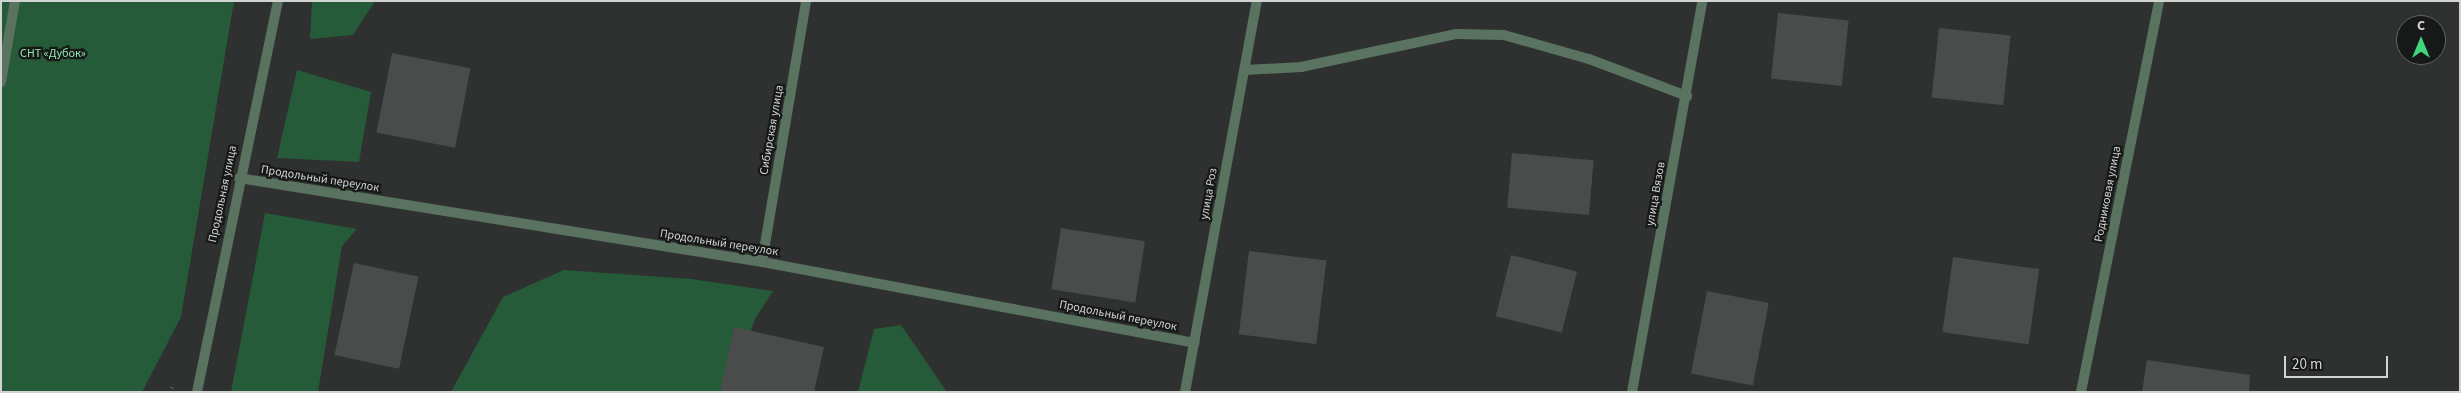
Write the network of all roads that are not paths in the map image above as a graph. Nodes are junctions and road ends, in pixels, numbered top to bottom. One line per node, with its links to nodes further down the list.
1 (15, 1): 8 (street)
2 (278, 1): 10 (street, Продольная улица)
3 (806, 1): 11 (street, Сибирская улица)
4 (1257, 1): 7 (street, улица Роз)
5 (1702, 1): 9 (street, улица Вязов)
6 (2159, 1): 16 (street, Родниковая улица)
7 (1244, 70): 9 (street); 12 (street, улица Роз)
8 (1, 82)
9 (1687, 96): 15 (street, улица Вязов)
10 (239, 178): 11 (street, Продольный переулок); 13 (street, Продольная улица)
11 (762, 262): 12 (street, Продольный переулок)
12 (1194, 343): 14 (street, улица Роз)
13 (197, 392)
14 (1185, 392)
15 (1632, 392)
16 (2081, 392)

